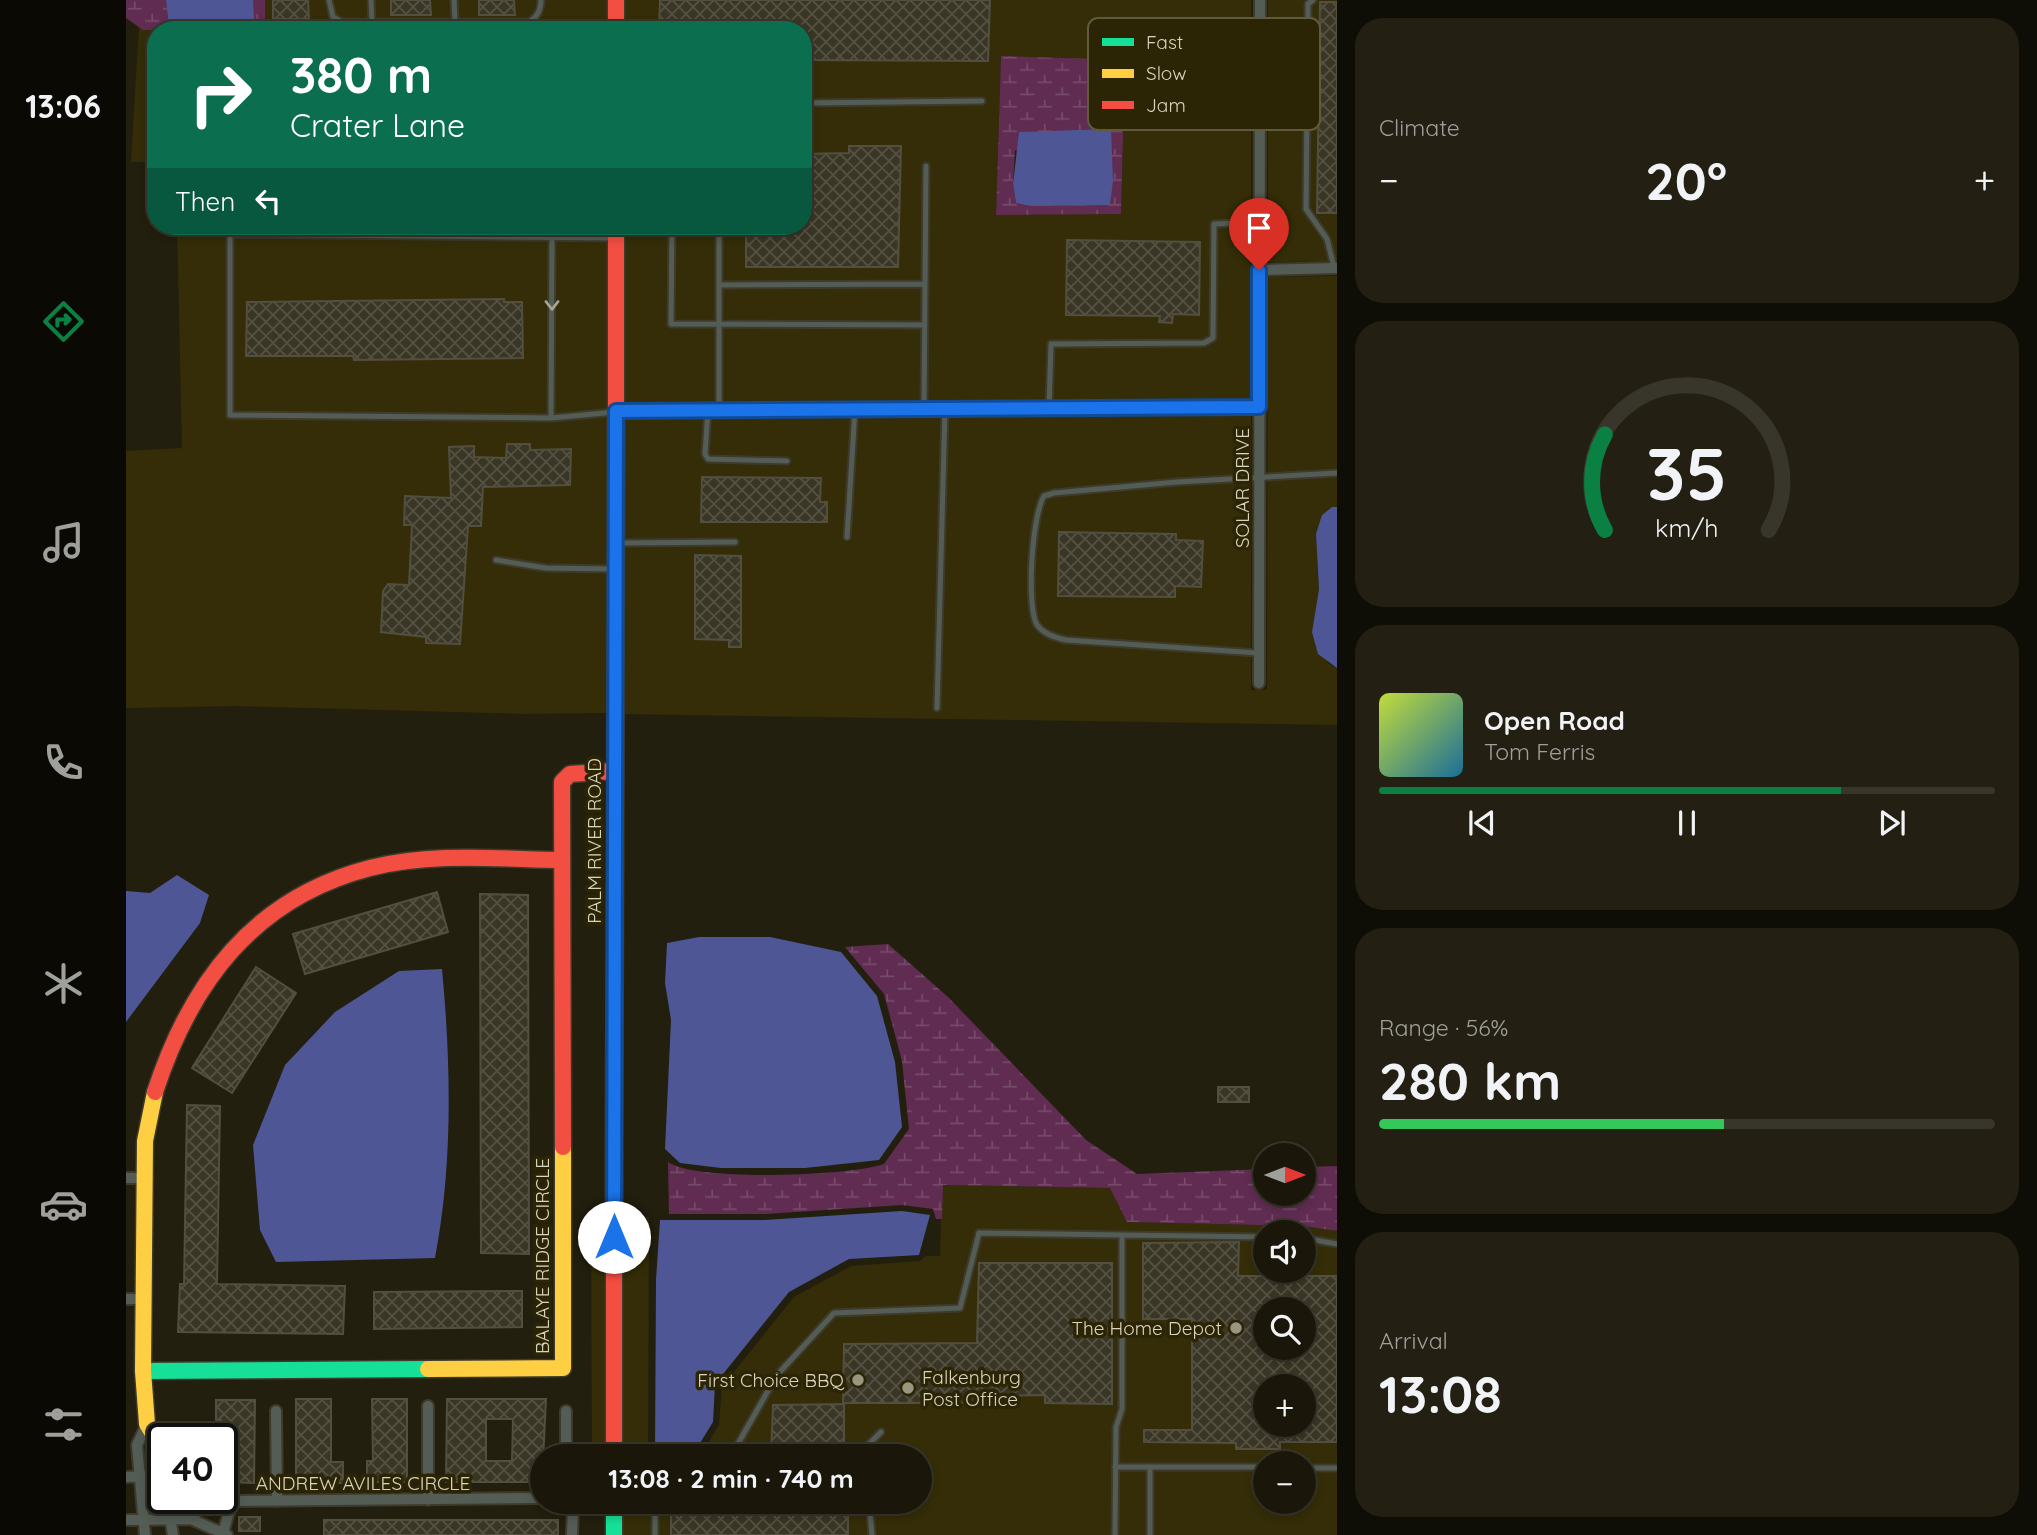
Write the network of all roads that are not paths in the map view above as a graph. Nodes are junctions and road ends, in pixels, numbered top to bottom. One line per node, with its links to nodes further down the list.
1 (328, 0): 10 (lane)
2 (372, 0): 11 (lane)
3 (454, 0): 12 (lane)
4 (541, 0): 13 (lane)
5 (616, 0): 14 (street)
6 (1259, 0): 8 (street, SOLAR DRIVE)
7 (1313, 0): 9 (lane)
8 (1259, 18)
9 (1308, 18)
10 (340, 21)
11 (372, 21)
12 (455, 21)
13 (530, 21)
14 (616, 21)
15 (982, 101): 16 (lane)
16 (812, 103)
17 (1259, 130): 20 (street, SOLAR DRIVE)
18 (1307, 130): 28 (lane)
19 (926, 166): 30 (lane)
20 (1259, 222): 29 (street, SOLAR DRIVE); 37 (lane)
21 (230, 235): 41 (lane)
22 (337, 235): 27 (lane)
23 (578, 235): 27 (lane)
24 (616, 235): 40 (street, PALM RIVER ROAD)
25 (672, 235): 32 (lane)
26 (719, 235): 31 (lane)
27 (552, 237): 41 (lane, one-way to 41)
28 (1336, 268): 29 (street)
29 (1259, 270): 34 (street, SOLAR DRIVE)
30 (925, 284): 31 (lane); 33 (lane)
31 (719, 285): 32 (lane)
32 (719, 325): 33 (lane); 38 (lane)
33 (925, 325): 35 (lane)
34 (1259, 407): 37 (street); 44 (street, SOLAR DRIVE)
35 (924, 408): 36 (street); 39 (street)
36 (945, 408): 37 (street); 52 (lane)
37 (1049, 408)
38 (713, 409): 39 (street); 40 (street); 42 (lane)
39 (855, 409): 45 (lane)
40 (616, 411): 41 (lane); 47 (street, PALM RIVER ROAD)
41 (551, 418)
42 (787, 461)
43 (1337, 473): 44 (lane)
44 (1259, 478): 50 (street, SOLAR DRIVE); 50 (lane)
45 (847, 537)
46 (735, 542): 47 (lane)
47 (616, 543): 49 (street, PALM RIVER ROAD)
48 (496, 560): 49 (lane)
49 (616, 569): 53 (street, PALM RIVER ROAD)
50 (1259, 653): 51 (street, SOLAR DRIVE)
51 (1259, 683)
52 (937, 708)
53 (615, 771): 54 (street, BALAYE RIDGE CIRCLE); 70 (street, PALM RIVER ROAD)
54 (562, 860): 56 (street); 63 (street, BALAYE RIDGE CIRCLE)
55 (126, 1178): 56 (street)
56 (143, 1178): 62 (street)
57 (1122, 1235): 58 (lane); 71 (lane); 73 (lane)
58 (1253, 1237)
59 (1316, 1240): 60 (lane)
60 (1337, 1244)
61 (126, 1299): 62 (street)
62 (144, 1299): 63 (street)
63 (143, 1371): 67 (street)
64 (428, 1406): 83 (street)
65 (276, 1411): 82 (street)
66 (566, 1411): 69 (street)
67 (147, 1424): 79 (street)
68 (881, 1432): 72 (lane)
69 (566, 1444)
70 (614, 1444)
71 (738, 1444)
72 (870, 1444)
73 (1115, 1467): 74 (lane); 103 (lane)
74 (1150, 1467): 75 (lane); 104 (lane)
75 (1253, 1467)
76 (1316, 1468): 77 (lane)
77 (1337, 1468)
78 (147, 1474): 79 (street)
79 (141, 1475): 80 (street); 94 (street)
80 (126, 1477)
81 (530, 1498): 83 (street, ANDREW AVILES CIRCLE)
82 (277, 1500): 83 (street, ANDREW AVILES CIRCLE); 84 (street, ANDREW AVILES CIRCLE)
83 (428, 1500)
84 (238, 1501)
85 (170, 1514): 95 (street)
86 (195, 1514): 92 (street, ANDREW AVILES CIRCLE)
87 (229, 1514): 96 (street)
88 (573, 1514): 99 (street)
89 (614, 1514): 100 (street)
90 (655, 1514): 101 (lane)
91 (870, 1514): 102 (lane)
92 (191, 1519): 95 (street, ANDREW AVILES CIRCLE); 96 (street, ANDREW AVILES CIRCLE)
93 (126, 1520): 94 (street, ANDREW AVILES CIRCLE)
94 (144, 1521): 95 (street, ANDREW AVILES CIRCLE); 97 (street)
95 (171, 1521): 98 (street)
96 (225, 1534)
97 (145, 1535)
98 (173, 1535)
99 (572, 1535)
100 (614, 1535)
101 (655, 1535)
102 (872, 1535)
103 (1115, 1535)
104 (1150, 1535)

